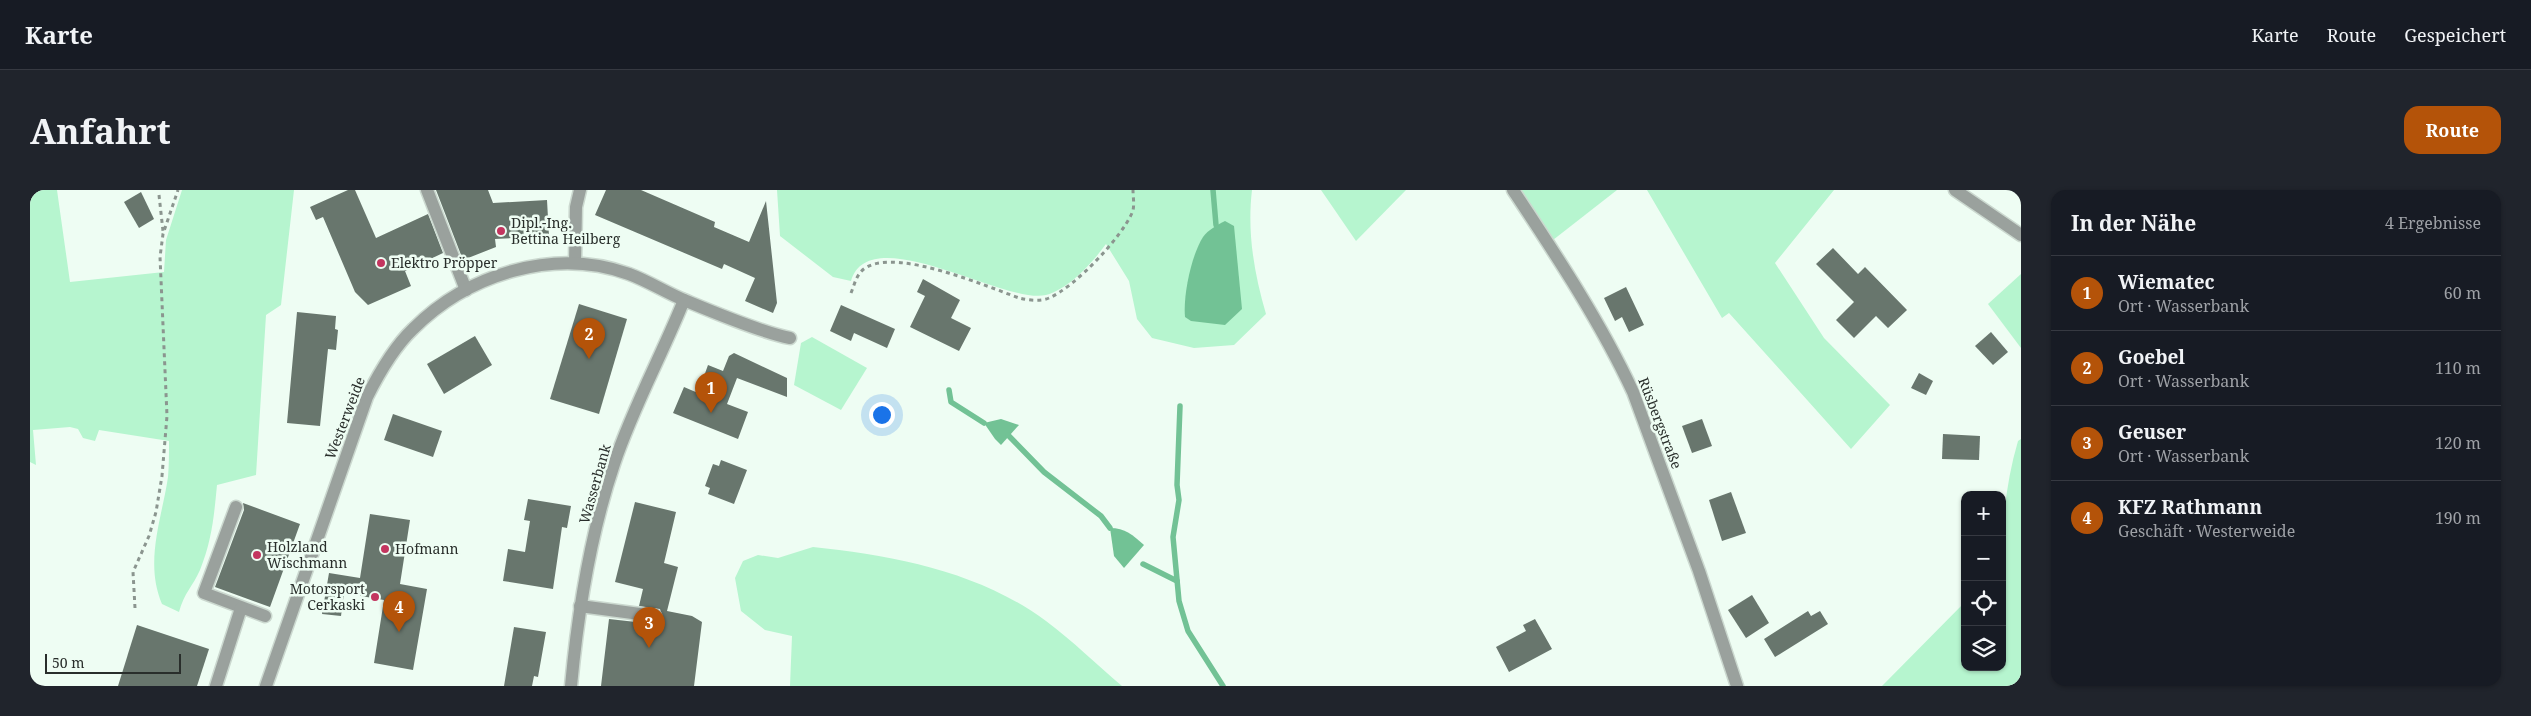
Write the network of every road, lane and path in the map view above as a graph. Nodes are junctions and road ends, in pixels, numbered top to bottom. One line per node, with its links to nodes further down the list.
1 (178, 190): 8 (path)
2 (427, 190): 11 (street)
3 (580, 190): 10 (street)
4 (1133, 190): 12 (path)
5 (1513, 190): 24 (street, Rüsbergstraße)
6 (1955, 190): 9 (street)
7 (159, 195): 8 (path)
8 (163, 234): 17 (path)
9 (2021, 235)
10 (575, 263): 11 (street, Westerweide); 13 (street, Westerweide)
11 (466, 290): 22 (street, Westerweide)
12 (851, 293)
13 (684, 300): 14 (street, Westerweide); 16 (street, Wasserbank)
14 (790, 338)
15 (236, 507): 18 (street)
16 (580, 606): 20 (street); 23 (street, Wasserbank)
17 (134, 608)
18 (241, 608): 19 (street); 21 (street)
19 (265, 616)
20 (655, 616)
21 (216, 686)
22 (266, 686)
23 (571, 686)
24 (1737, 686)

